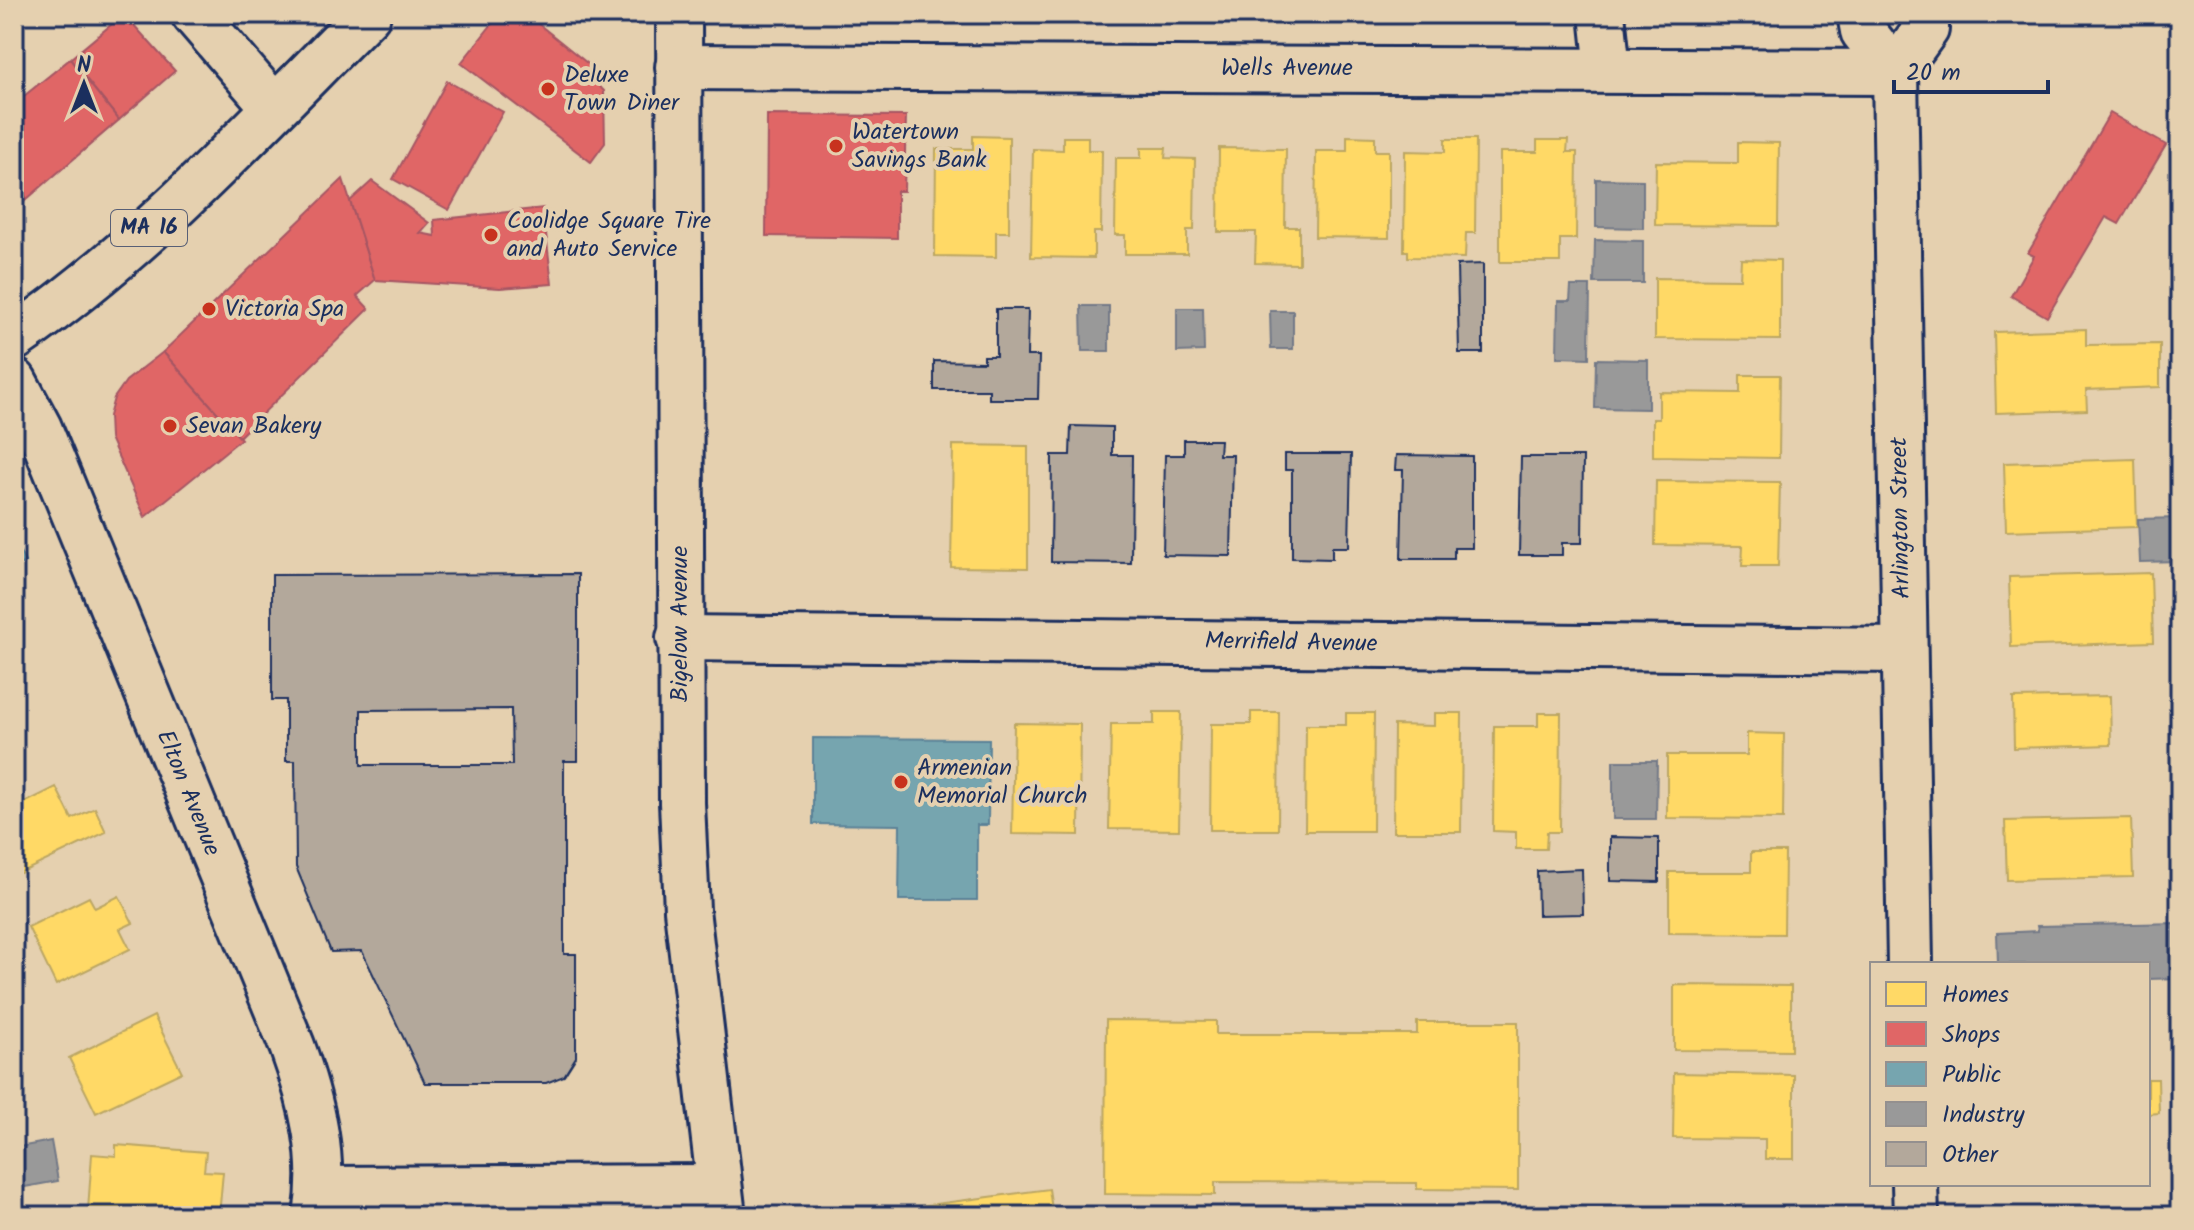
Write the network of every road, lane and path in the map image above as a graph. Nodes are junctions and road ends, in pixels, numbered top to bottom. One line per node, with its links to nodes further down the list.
1 (194, 14): 9 (street)
2 (368, 14): 9 (street, MA 16)
3 (1602, 14): 7 (street)
4 (1860, 14): 8 (street)
5 (1926, 14): 8 (street)
6 (677, 31): 7 (street, Wells Avenue); 12 (street, Bigelow Avenue)
7 (1608, 70): 8 (street, Wells Avenue)
8 (1895, 72): 13 (street, Arlington Street)
9 (274, 107): 10 (street, MA 16)
10 (14, 338)
11 (14, 381): 17 (street, Elton Avenue)
12 (679, 638): 13 (street, Merrifield Avenue); 16 (street, Bigelow Avenue)
13 (1903, 650): 14 (street, Arlington Street)
14 (1910, 962)
15 (1915, 1186): 18 (street)
16 (721, 1201): 17 (street)
17 (318, 1203)
18 (1916, 1216)

